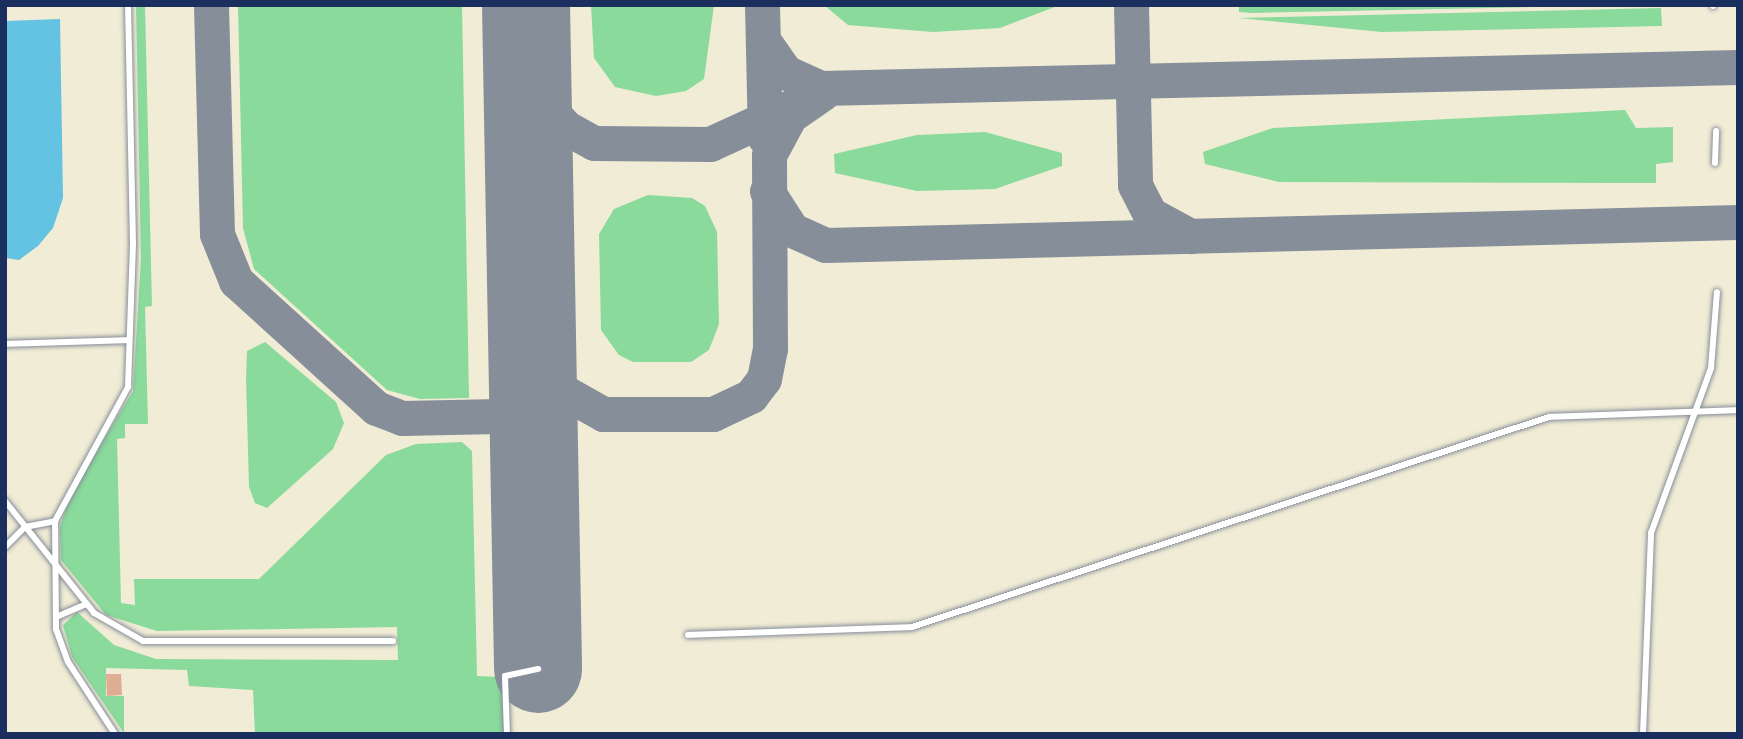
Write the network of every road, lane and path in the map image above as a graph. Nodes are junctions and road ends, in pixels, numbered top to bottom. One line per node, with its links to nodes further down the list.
1 (128, 5): 5 (lane)
2 (1716, 131): 3 (lane)
3 (1716, 163)
4 (1717, 292): 8 (lane)
5 (129, 340): 6 (lane); 10 (lane)
6 (5, 344)
7 (1738, 410): 8 (lane)
8 (1695, 411): 16 (lane); 21 (lane)
9 (5, 501): 11 (lane)
10 (55, 521): 11 (lane); 13 (lane)
11 (25, 527): 12 (lane); 13 (lane)
12 (5, 547)
13 (56, 569): 14 (lane); 15 (lane)
14 (86, 604): 15 (lane); 17 (lane)
15 (56, 617): 19 (lane)
16 (688, 635)
17 (393, 641)
18 (538, 669): 20 (lane)
19 (115, 734)
20 (506, 734)
21 (1643, 734)

